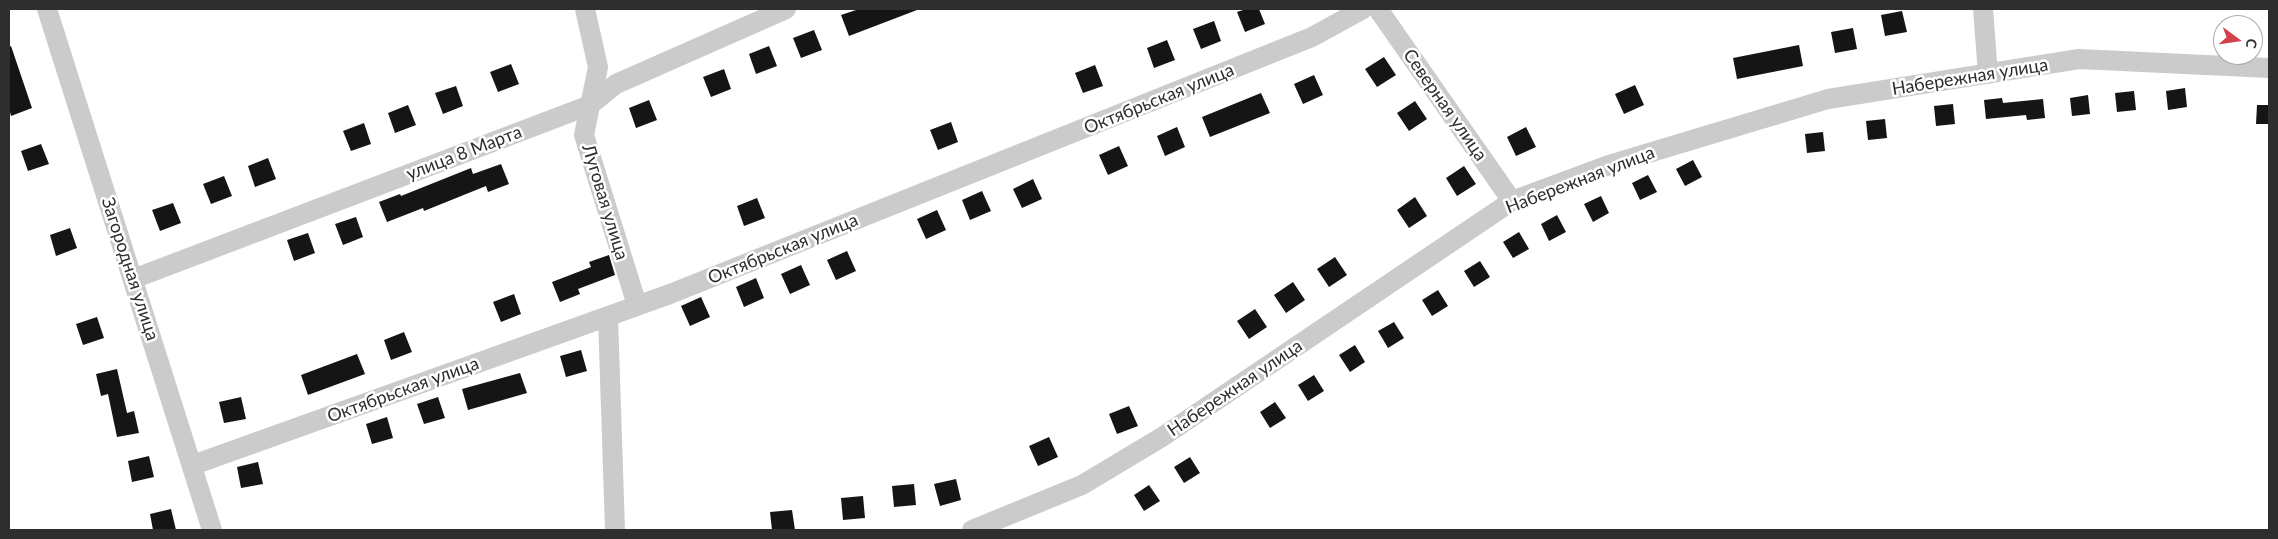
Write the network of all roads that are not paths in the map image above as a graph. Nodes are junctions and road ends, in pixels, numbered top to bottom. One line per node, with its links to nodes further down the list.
1 (47, 9): 11 (street, Загородная улица)
2 (585, 9): 9 (street, Луговая улица)
3 (786, 9): 9 (street, улица 8 Марта)
4 (1363, 9): 12 (street, Октябрьская улица)
5 (1378, 9): 10 (street, Северная улица)
6 (1983, 9): 8 (street)
7 (2269, 68): 8 (street, Набережная улица)
8 (1988, 74): 10 (street, Набережная улица)
9 (590, 105): 11 (street, улица 8 Марта); 12 (street, Луговая улица)
10 (1512, 201): 17 (street, Набережная улица)
11 (134, 279): 14 (street, Загородная улица)
12 (637, 305): 13 (street, Октябрьская улица)
13 (608, 316): 14 (street, Октябрьская улица); 16 (street)
14 (193, 465): 15 (street, Загородная улица)
15 (212, 530)
16 (616, 530)
17 (972, 530)

